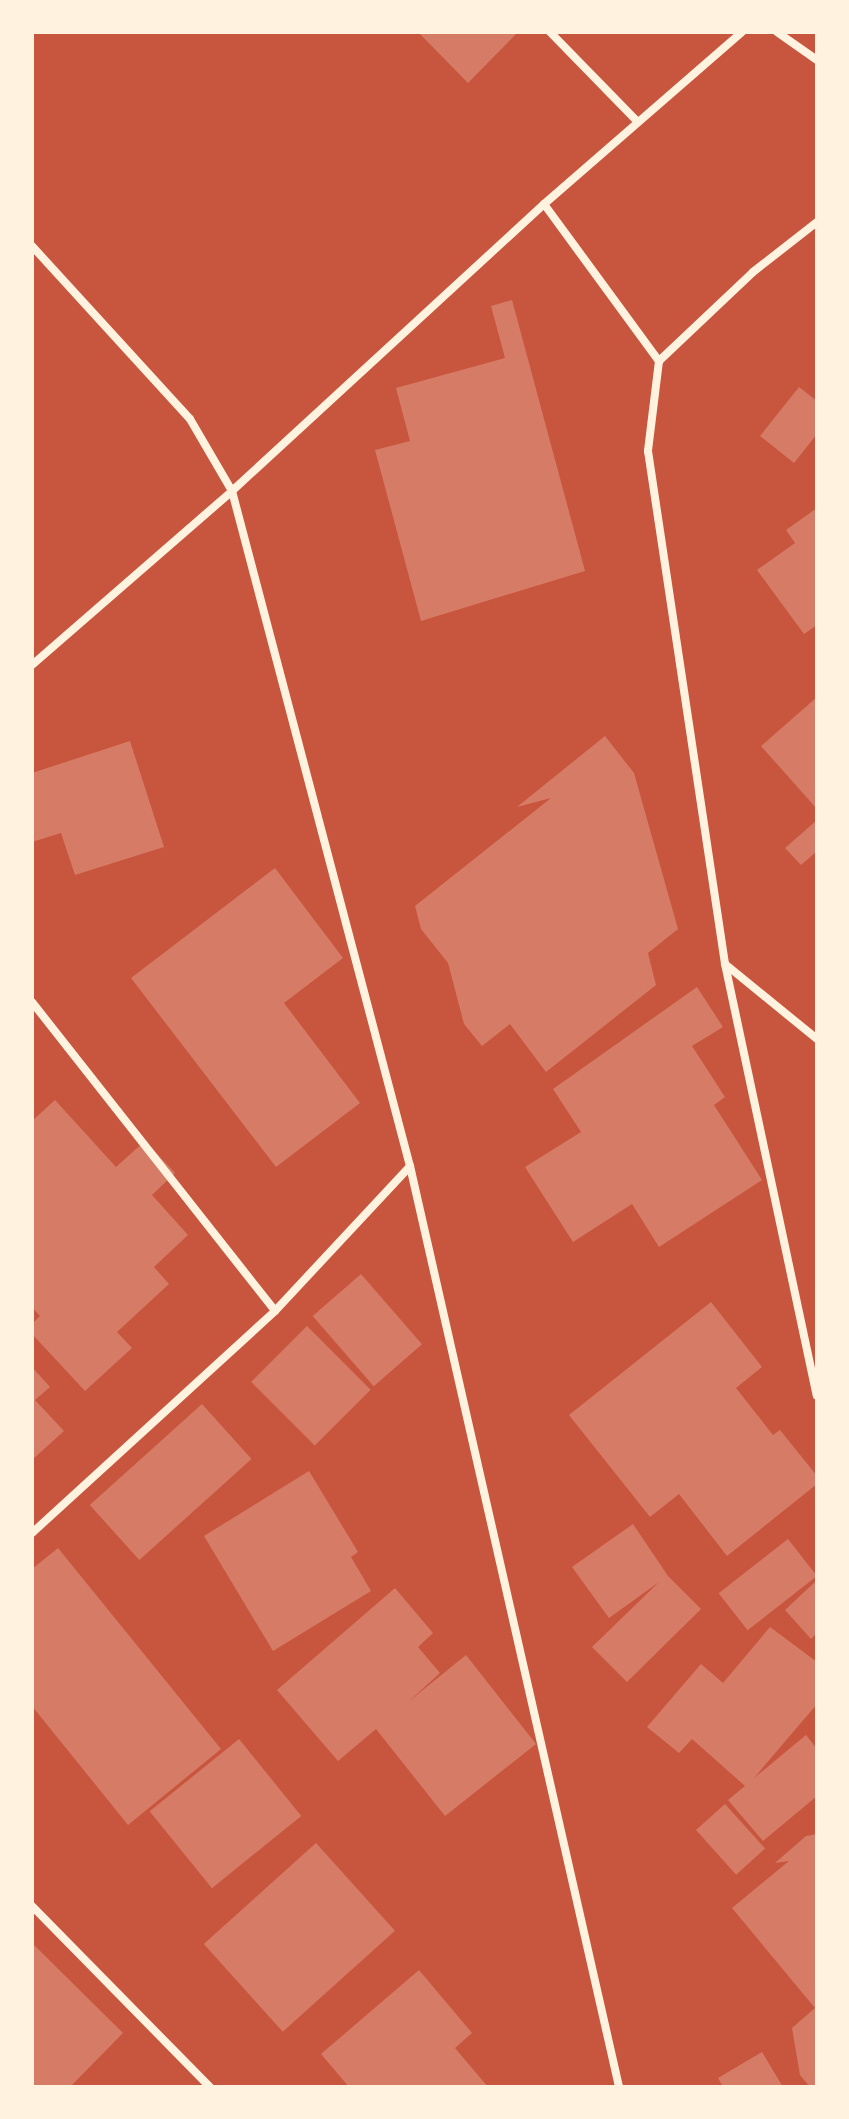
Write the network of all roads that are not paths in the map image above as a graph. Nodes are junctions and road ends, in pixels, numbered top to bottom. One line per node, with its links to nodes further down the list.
1 (550, 32): 5 (street)
2 (742, 32): 5 (street)
3 (777, 32): 4 (street)
4 (817, 60)
5 (637, 121): 6 (street)
6 (544, 204): 9 (street); 10 (street)
7 (817, 222): 9 (street)
8 (32, 246): 10 (street)
9 (659, 361): 12 (street)
10 (232, 491): 11 (street); 15 (street)
11 (32, 665)
12 (725, 964): 14 (street); 17 (street)
13 (32, 1002): 16 (street)
14 (817, 1039)
15 (410, 1166): 16 (street); 22 (street)
16 (275, 1311): 18 (street)
17 (817, 1395)
18 (32, 1533)
19 (32, 1906): 20 (street)
20 (199, 2083): 21 (street)
21 (210, 2087)
22 (619, 2087)

